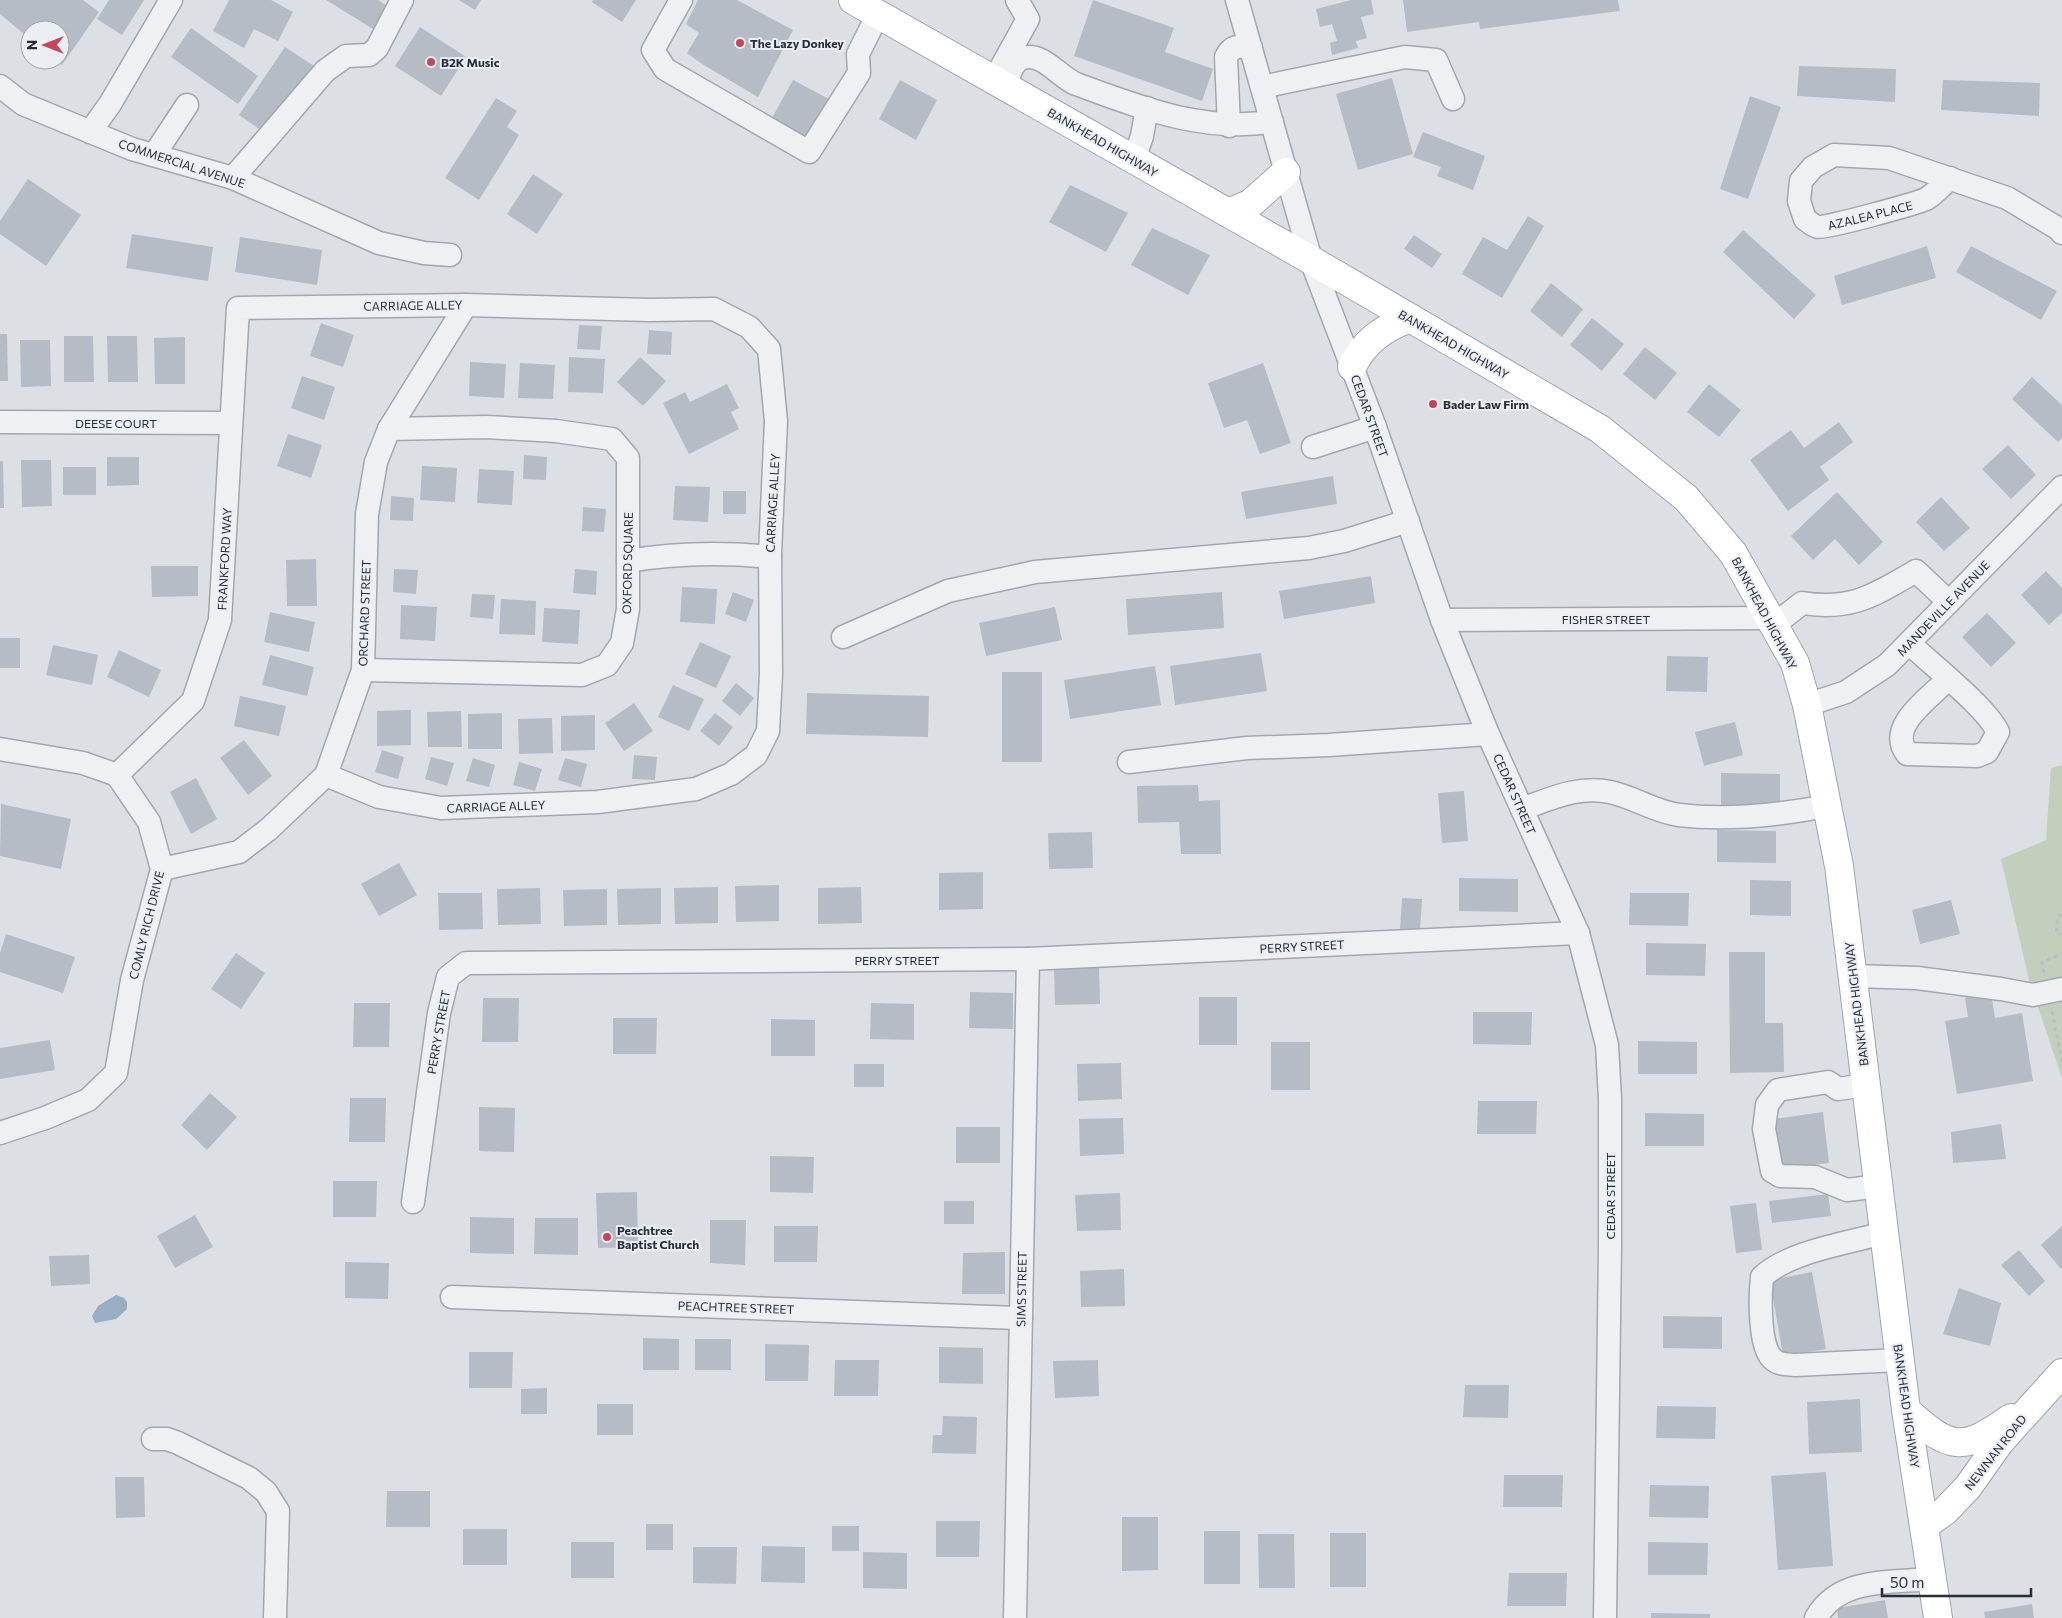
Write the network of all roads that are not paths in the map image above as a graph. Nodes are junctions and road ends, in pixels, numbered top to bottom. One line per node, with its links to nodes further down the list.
1 (171, 0): 17 (street)
2 (402, 0): 21 (street)
3 (681, 0): 7 (street)
4 (853, 0): 7 (main road, BANKHEAD HIGHWAY)
5 (1017, 0): 9 (street)
6 (1237, 0): 8 (street, CEDAR STREET)
7 (878, 14): 9 (main road, BANKHEAD HIGHWAY)
8 (1251, 48): 11 (street, CEDAR STREET); 16 (street)
9 (1000, 83): 14 (street); 19 (main road, BANKHEAD HIGHWAY)
10 (0, 86): 17 (street, COMMERCIAL AVENUE)
11 (1262, 87): 12 (street); 15 (street, CEDAR STREET)
12 (1453, 99)
13 (187, 105): 18 (street)
14 (1147, 108): 16 (street); 19 (street)
15 (1272, 122): 16 (street); 20 (street, CEDAR STREET)
16 (1229, 126)
17 (90, 132): 18 (street, COMMERCIAL AVENUE)
18 (154, 155): 21 (street, COMMERCIAL AVENUE)
19 (1134, 160): 23 (main road, BANKHEAD HIGHWAY)
20 (1286, 172): 23 (main road); 26 (street, CEDAR STREET)
21 (233, 178): 25 (street, COMMERCIAL AVENUE)
22 (1950, 178): 22 (street, AZALEA PLACE); 24 (street, AZALEA PLACE)
23 (1228, 213): 26 (main road, BANKHEAD HIGHWAY)
24 (2062, 233)
25 (450, 255)
26 (1311, 260): 29 (main road, BANKHEAD HIGHWAY); 30 (street, CEDAR STREET)
27 (466, 304): 28 (street, CARRIAGE ALLEY); 34 (street, ORCHARD STREET); 38 (street, CARRIAGE ALLEY)
28 (238, 308): 32 (street, FRANKFORD WAY)
29 (1410, 318): 30 (main road); 42 (main road, BANKHEAD HIGHWAY)
30 (1352, 367): 33 (street, CEDAR STREET)
31 (0, 422): 32 (street, DEESE COURT)
32 (231, 423): 51 (street, FRANKFORD WAY)
33 (1375, 427): 35 (street); 37 (street, CEDAR STREET)
34 (389, 429): 39 (street, OXFORD SQUARE); 45 (street, ORCHARD STREET)
35 (1313, 447)
36 (2062, 487): 40 (street, MANDEVILLE AVENUE)
37 (1408, 521): 41 (street, CEDAR STREET); 43 (street)
38 (770, 557): 39 (street); 52 (street, CARRIAGE ALLEY)
39 (628, 561): 45 (street, OXFORD SQUARE)
40 (1949, 602): 42 (street); 44 (street, MANDEVILLE AVENUE)
41 (1442, 620): 42 (street, FISHER STREET); 48 (street, CEDAR STREET)
42 (1772, 622): 47 (main road, BANKHEAD HIGHWAY)
43 (843, 637)
44 (1909, 644): 46 (street); 47 (street, MANDEVILLE AVENUE)
45 (363, 670): 52 (street, ORCHARD STREET)
46 (1948, 680)
47 (1807, 705): 53 (main road, BANKHEAD HIGHWAY)
48 (1488, 734): 50 (street); 54 (street, CEDAR STREET)
49 (0, 749): 51 (street)
50 (1129, 762)
51 (117, 774): 55 (street, COMLY RICH DRIVE)
52 (326, 775): 55 (street, ORCHARD STREET)
53 (1827, 806): 54 (street); 58 (main road, BANKHEAD HIGHWAY)
54 (1522, 809): 56 (street, CEDAR STREET)
55 (162, 868): 61 (street, COMLY RICH DRIVE)
56 (1578, 932): 57 (street, PERRY STREET); 76 (street, CEDAR STREET)
57 (1028, 959): 63 (street, PERRY STREET); 66 (street, SIMS STREET)
58 (1853, 976): 59 (street); 60 (main road, BANKHEAD HIGHWAY)
59 (2062, 989)
60 (1865, 1086): 62 (main road, BANKHEAD HIGHWAY); 62 (street)
61 (0, 1133)
62 (1879, 1186): 64 (main road, BANKHEAD HIGHWAY)
63 (413, 1202)
64 (1884, 1233): 67 (main road, BANKHEAD HIGHWAY); 67 (street)
65 (452, 1297): 66 (street, PEACHTREE STREET)
66 (1021, 1318): 75 (street, SIMS STREET)
67 (1900, 1360): 70 (main road, BANKHEAD HIGHWAY)
68 (2062, 1373): 69 (main road, NEWNAN ROAD)
69 (2038, 1399): 70 (main road); 72 (main road, NEWNAN ROAD)
70 (1906, 1410): 72 (main road, BANKHEAD HIGHWAY)
71 (153, 1439): 74 (street)
72 (1924, 1526): 73 (main road, BANKHEAD HIGHWAY)
73 (1931, 1579): 77 (street); 78 (main road, BANKHEAD HIGHWAY)
74 (275, 1618)
75 (1015, 1618)
76 (1605, 1618)
77 (1816, 1618)
78 (1938, 1618)

